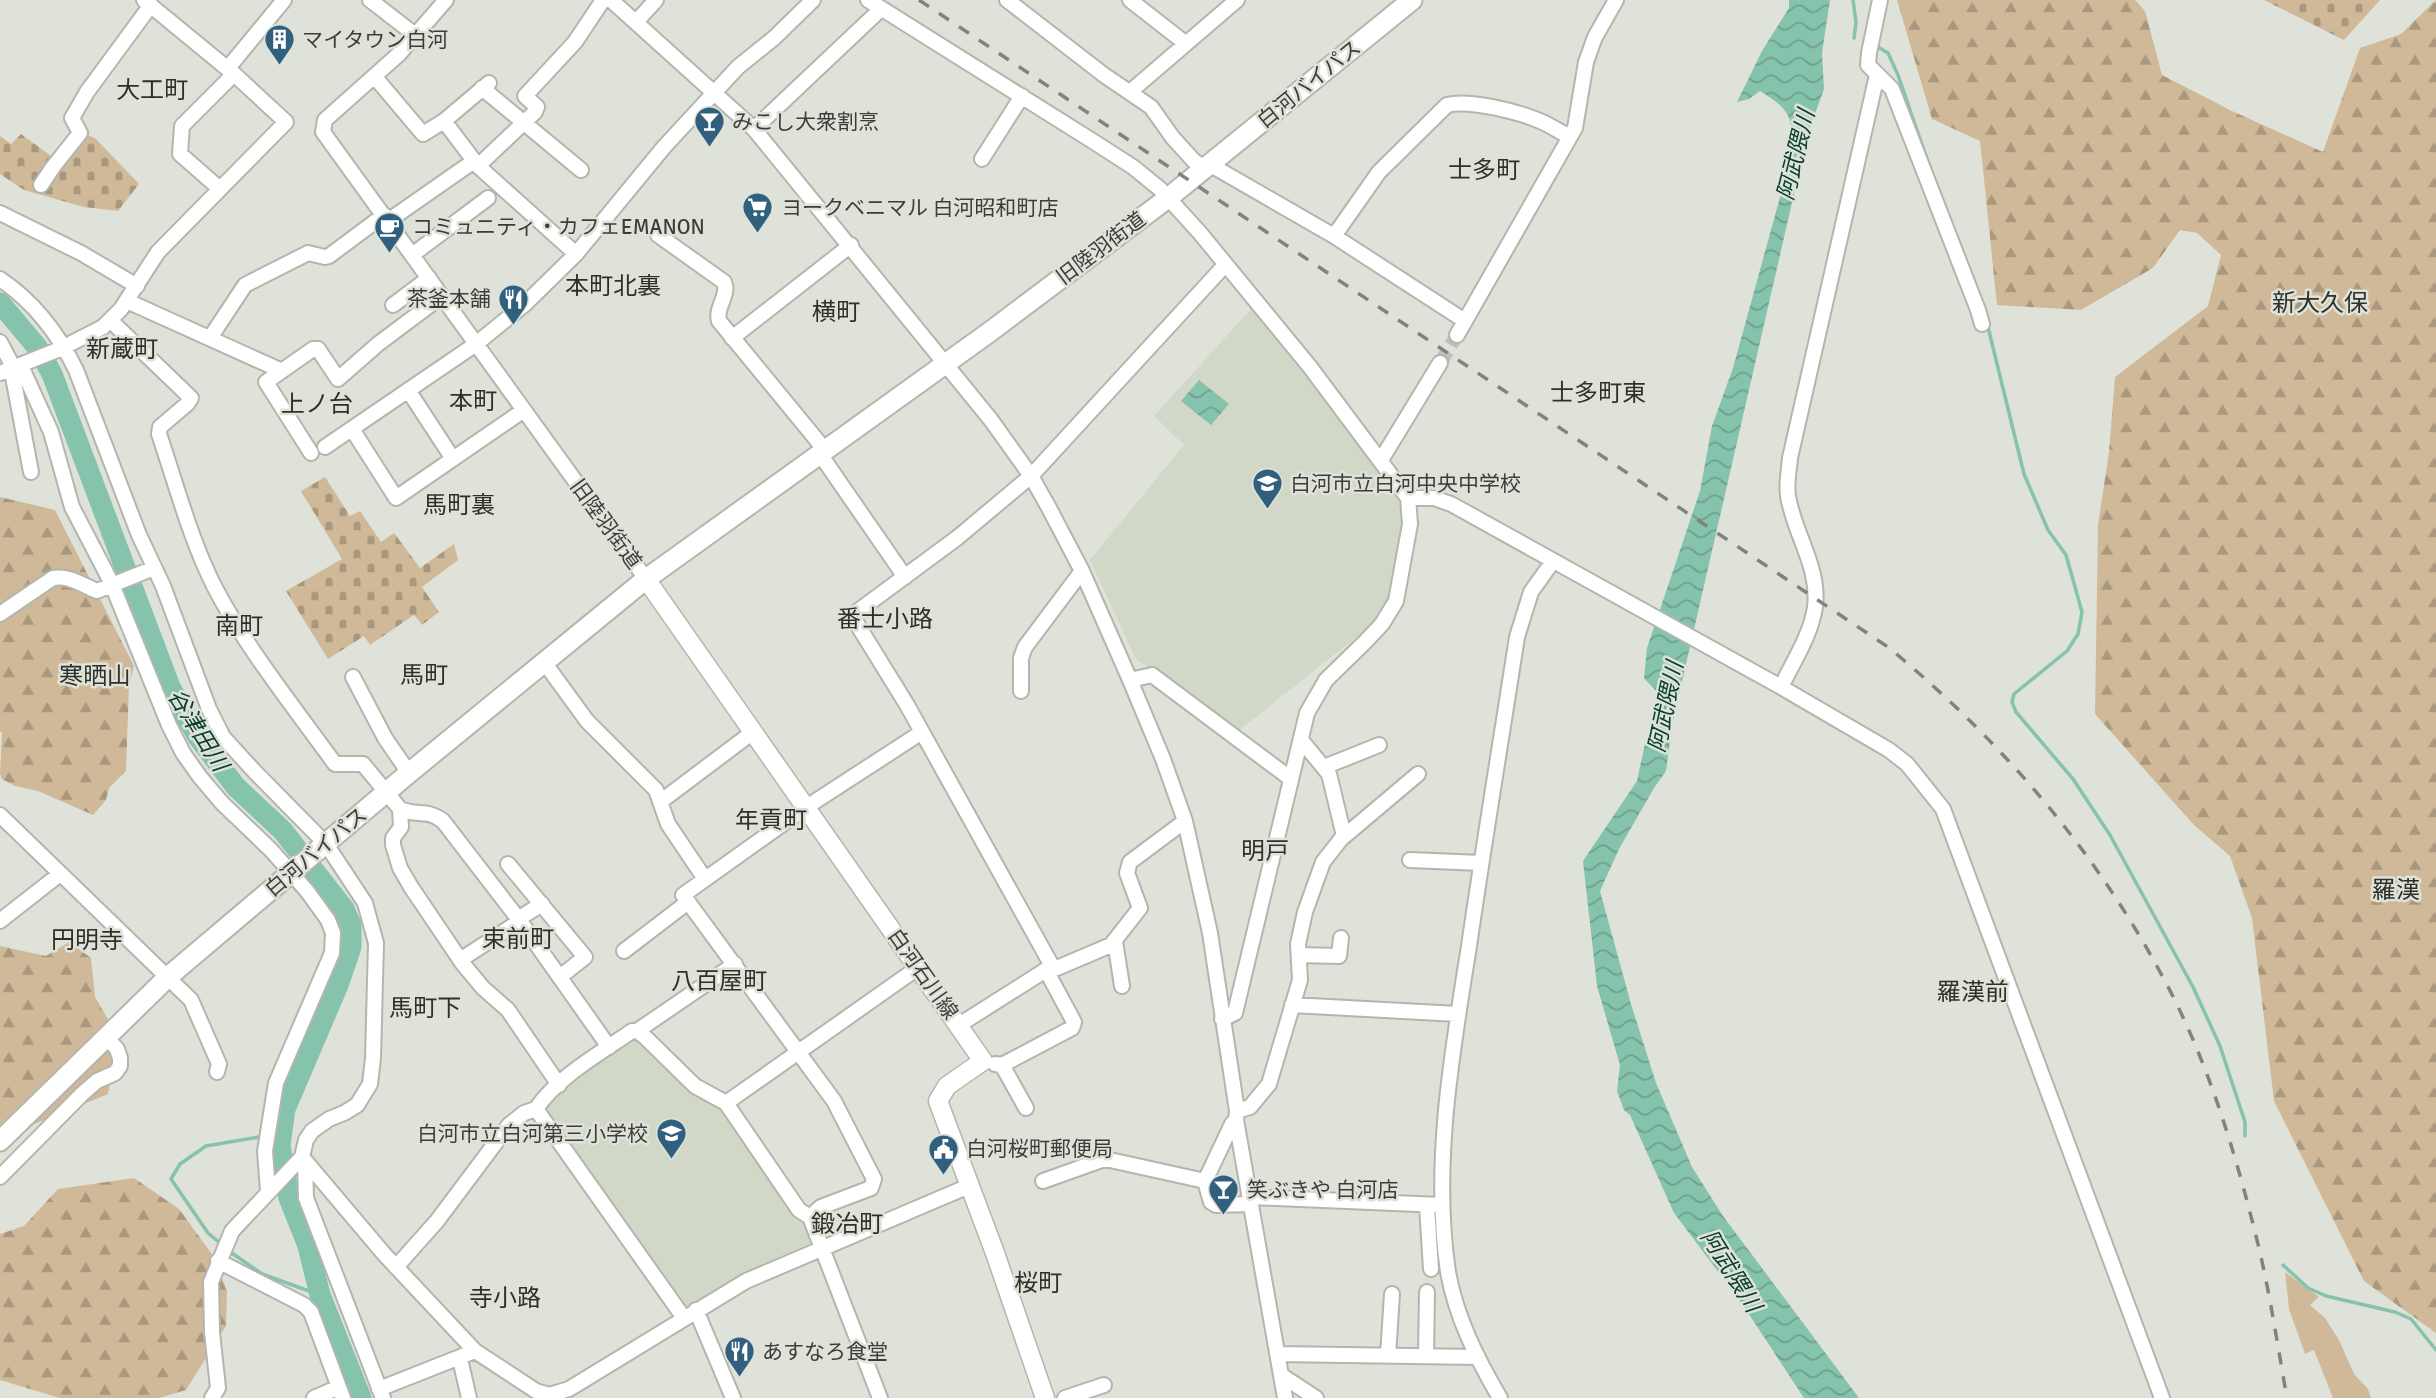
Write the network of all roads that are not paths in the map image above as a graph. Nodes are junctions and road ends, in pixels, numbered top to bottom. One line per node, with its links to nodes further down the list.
1 (284, 0): 20 (street)
2 (370, 0): 18 (street)
3 (446, 0): 18 (street, 旧陸羽街道)
4 (603, 0): 27 (street)
5 (611, 0): 17 (street)
6 (656, 0): 17 (street)
7 (813, 0): 24 (street)
8 (868, 0): 16 (street)
9 (1007, 0): 23 (street)
10 (1130, 0): 19 (street)
11 (1237, 0): 19 (street)
12 (1616, 0): 29 (street)
13 (1880, 0): 21 (street)
14 (147, 2): 20 (street); 34 (street)
15 (1405, 2): 32 (highway, 白河バイパス)
16 (881, 9): 25 (street); 28 (street)
17 (636, 22): 24 (street)
18 (414, 34): 22 (street, 旧陸羽街道)
19 (1185, 43): 23 (street)
20 (231, 71): 35 (street); 35 (street)
21 (1877, 75): 54 (street); 86 (street)
22 (374, 76): 26 (street); 39 (street, 旧陸羽街道)
23 (1131, 91): 32 (street)
24 (715, 93): 28 (street); 43 (street)
25 (1022, 96): 30 (street); 37 (street)
26 (444, 121): 27 (street); 31 (street)
27 (524, 123): 31 (street); 33 (street)
28 (754, 129): 42 (street)
29 (1570, 137): 41 (street); 53 (street)
30 (982, 159)
31 (476, 164): 39 (street); 43 (street)
32 (1207, 166): 37 (highway, 旧陸羽街道); 41 (street)
33 (581, 170)
34 (41, 185)
35 (220, 189): 48 (street)
36 (488, 198): 44 (street)
37 (1168, 198): 45 (street); 62 (highway, 旧陸羽街道)
38 (0, 213): 48 (street)
39 (386, 218): 44 (street, 旧陸羽街道); 56 (street)
40 (658, 235): 57 (street)
41 (1334, 236): 53 (street)
42 (851, 245): 57 (street); 62 (street)
43 (576, 254): 59 (street)
44 (412, 255): 46 (street, 旧陸羽街道)
45 (1225, 265): 72 (street); 74 (street)
46 (429, 278): 49 (street, 旧陸羽街道); 51 (street)
47 (0, 279): 60 (street)
48 (137, 286): 50 (street)
49 (442, 296): 59 (street, 旧陸羽街道); 64 (street)
50 (127, 301): 52 (street); 56 (street)
51 (393, 305)
52 (110, 320): 60 (street); 96 (street)
53 (1465, 321): 55 (street)
54 (1982, 324)
55 (1457, 335)
56 (211, 338): 64 (street)
57 (732, 338): 69 (street)
58 (0, 341): 63 (street)
59 (475, 344): 65 (street); 66 (street, 旧陸羽街道)
60 (62, 348): 63 (street); 77 (street)
61 (1440, 363): 72 (street)
62 (944, 364): 69 (highway, 旧陸羽街道); 74 (street)
63 (15, 368): 73 (street); 81 (street)
64 (282, 371): 70 (street)
65 (408, 390): 67 (street); 71 (street)
66 (524, 410): 71 (street); 80 (street, 旧陸羽街道)
67 (352, 429): 68 (street); 71 (street)
68 (325, 447)
69 (823, 452): 79 (street); 80 (highway, 旧陸羽街道)
70 (311, 453)
71 (453, 459)
72 (1381, 460): 75 (street)
73 (30, 472)
74 (1031, 476): 78 (street); 79 (street)
75 (1408, 498): 76 (street); 90 (street)
76 (1553, 561): 86 (street); 105 (street)
77 (153, 568): 81 (street); 103 (street)
78 (1082, 571): 85 (street); 87 (street)
79 (905, 577): 89 (street)
80 (646, 579): 83 (highway, 白河バイパス); 88 (main road, 白河石川線)
81 (116, 584): 82 (street); 107 (street)
82 (0, 614)
83 (544, 662): 93 (highway, 白河バイパス); 97 (street)
84 (353, 677): 93 (street)
85 (1130, 680): 95 (street); 101 (street)
86 (1781, 687): 178 (street)
87 (1021, 691)
88 (753, 732): 97 (street); 98 (main road, 白河石川線)
89 (922, 732): 98 (street); 121 (street)
90 (1301, 740): 92 (street); 95 (street)
91 (1379, 745): 92 (street)
92 (1324, 767): 102 (street)
93 (409, 773): 96 (highway, 白河バイパス)
94 (1418, 774): 102 (street)
95 (1291, 779): 127 (street)
96 (387, 793): 99 (street); 103 (highway, 白河バイパス)
97 (660, 802): 109 (street)
98 (805, 808): 109 (street); 120 (main road, 白河石川線)
99 (400, 809): 112 (street); 118 (street)
100 (0, 815): 108 (street)
101 (1185, 821): 115 (street); 127 (street)
102 (1344, 836): 117 (street)
103 (323, 846): 107 (highway, 白河バイパス); 142 (street)
104 (1410, 860): 105 (street)
105 (1481, 863): 126 (street)
106 (508, 864): 111 (street)
107 (293, 872): 122 (highway, 白河バイパス); 147 (street)
108 (60, 874): 113 (street); 122 (street)
109 (705, 879): 110 (street)
110 (688, 902): 116 (street); 119 (street)
111 (542, 904): 112 (street); 123 (street)
112 (519, 920): 118 (street); 123 (street)
113 (0, 921)
114 (1340, 938): 117 (street)
115 (1115, 941): 121 (street); 124 (street)
116 (624, 951)
117 (1299, 954): 125 (street)
118 (460, 960): 136 (street)
119 (735, 964): 129 (street); 132 (street)
120 (919, 967): 128 (main road, 白河石川線); 132 (street)
121 (1049, 968): 128 (street); 134 (street)
122 (169, 976): 130 (highway, 白河バイパス); 135 (street)
123 (560, 977): 131 (street)
124 (1122, 986)
125 (1292, 1004): 126 (street); 140 (street)
126 (1458, 1014): 149 (street)
127 (1222, 1019): 140 (street)
128 (959, 1026): 133 (main road, 白河石川線)
129 (637, 1031): 131 (street); 137 (street)
130 (106, 1037): 141 (highway, 白河バイパス); 143 (street)
131 (609, 1047): 136 (street)
132 (797, 1051): 137 (street); 150 (street)
133 (983, 1061): 134 (street); 146 (main road)
134 (1002, 1065): 138 (street)
135 (218, 1072)
136 (559, 1085): 139 (street)
137 (726, 1103): 150 (street)
138 (1026, 1108)
139 (536, 1109): 153 (street); 157 (street)
140 (1236, 1116): 145 (street); 148 (street)
141 (0, 1141)
142 (304, 1160): 147 (street); 153 (street); 167 (street)
143 (0, 1177)
144 (1043, 1181): 145 (street)
145 (1205, 1181): 148 (street)
146 (969, 1186): 151 (street); 173 (main road)
147 (268, 1191): 152 (street)
148 (1251, 1201): 149 (street); 159 (street)
149 (1434, 1206): 154 (street); 162 (street)
150 (810, 1217): 151 (street)
151 (822, 1247): 157 (street); 172 (street)
152 (220, 1257): 166 (street); 169 (street)
153 (396, 1267): 158 (street)
154 (1431, 1269)
155 (1427, 1292): 161 (street)
156 (1392, 1294): 160 (street)
157 (690, 1314): 158 (street); 168 (street)
158 (475, 1351): 163 (street)
159 (1277, 1354): 160 (street); 164 (street)
160 (1388, 1356): 161 (street)
161 (1426, 1356): 162 (street)
162 (1478, 1357): 177 (street)
163 (460, 1359): 167 (street); 171 (street)
164 (1281, 1375): 175 (street); 176 (street)
165 (1104, 1385): 174 (street)
166 (341, 1393): 170 (street)
167 (381, 1393)
168 (728, 1396)
169 (215, 1398)
170 (314, 1398)
171 (469, 1398)
172 (880, 1398)
173 (1045, 1398)
174 (1065, 1398)
175 (1285, 1398)
176 (1316, 1398)
177 (1500, 1398)
178 (2162, 1398)

